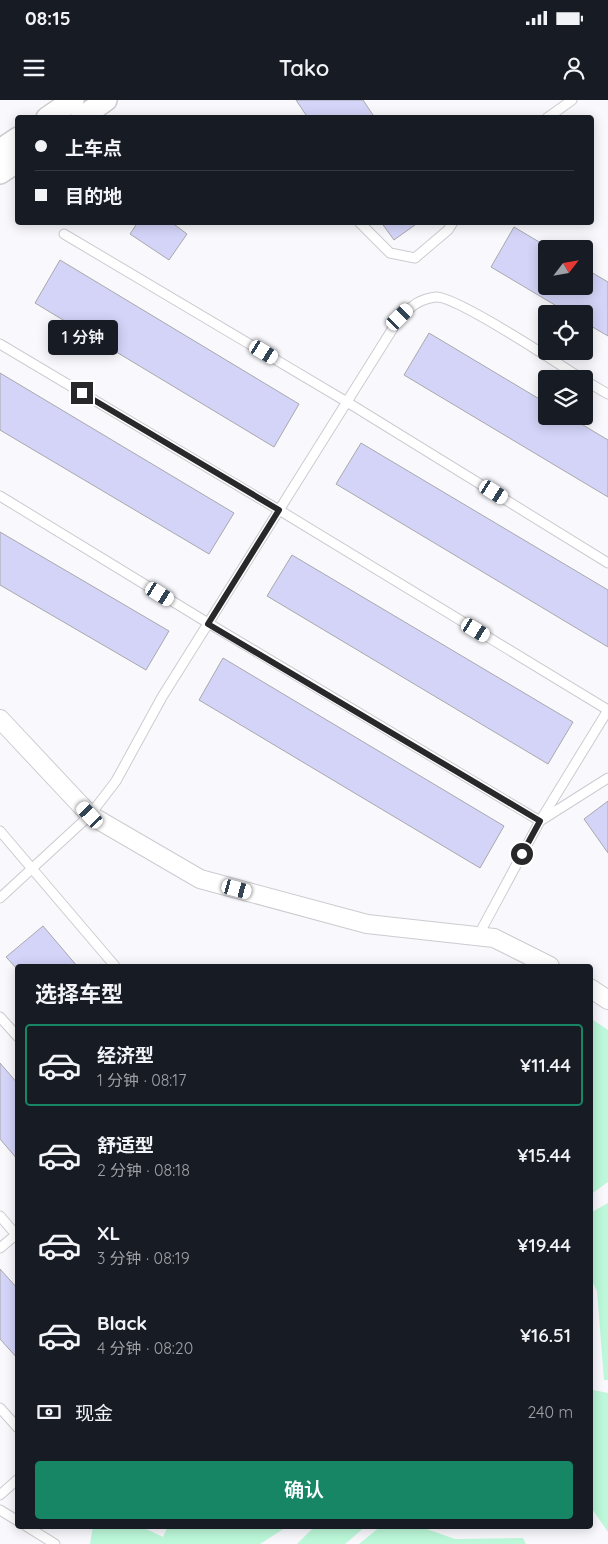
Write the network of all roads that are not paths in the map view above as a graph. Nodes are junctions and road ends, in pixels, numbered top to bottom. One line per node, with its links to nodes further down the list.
1 (73, 100): 4 (street)
2 (106, 100): 5 (street)
3 (572, 100): 6 (lane)
4 (51, 115)
5 (85, 115)
6 (551, 115)
7 (15, 140): 8 (street)
8 (0, 150)
9 (15, 163): 10 (street)
10 (0, 173)
11 (362, 225): 12 (lane)
12 (451, 225)
13 (64, 234): 18 (lane)
14 (0, 344): 20 (lane)
15 (568, 370): 18 (lane)
16 (593, 385): 17 (lane)
17 (608, 394)
18 (347, 402): 20 (lane); 21 (lane)
19 (0, 496): 22 (lane)
20 (279, 510): 22 (lane); 23 (lane)
21 (608, 563)
22 (208, 624): 26 (lane); 27 (lane)
23 (608, 710): 27 (lane)
24 (0, 719): 26 (street)
25 (608, 778): 27 (lane)
26 (90, 815): 29 (lane); 31 (street)
27 (540, 821): 31 (lane)
28 (0, 831): 29 (lane)
29 (32, 869): 30 (lane); 32 (lane)
30 (0, 898)
31 (478, 936): 33 (street)
32 (114, 964)
33 (546, 964)
34 (593, 990): 35 (street)
35 (608, 1000)
36 (0, 1017): 37 (lane)
37 (15, 1034)
38 (0, 1216): 39 (lane)
39 (15, 1233)
40 (15, 1237): 41 (lane)
41 (0, 1248)
42 (0, 1408): 43 (lane)
43 (15, 1425)
44 (15, 1482): 45 (lane)
45 (0, 1495)
46 (0, 1510): 47 (lane)
47 (15, 1519)
48 (31, 1529): 49 (lane)
49 (55, 1544)

